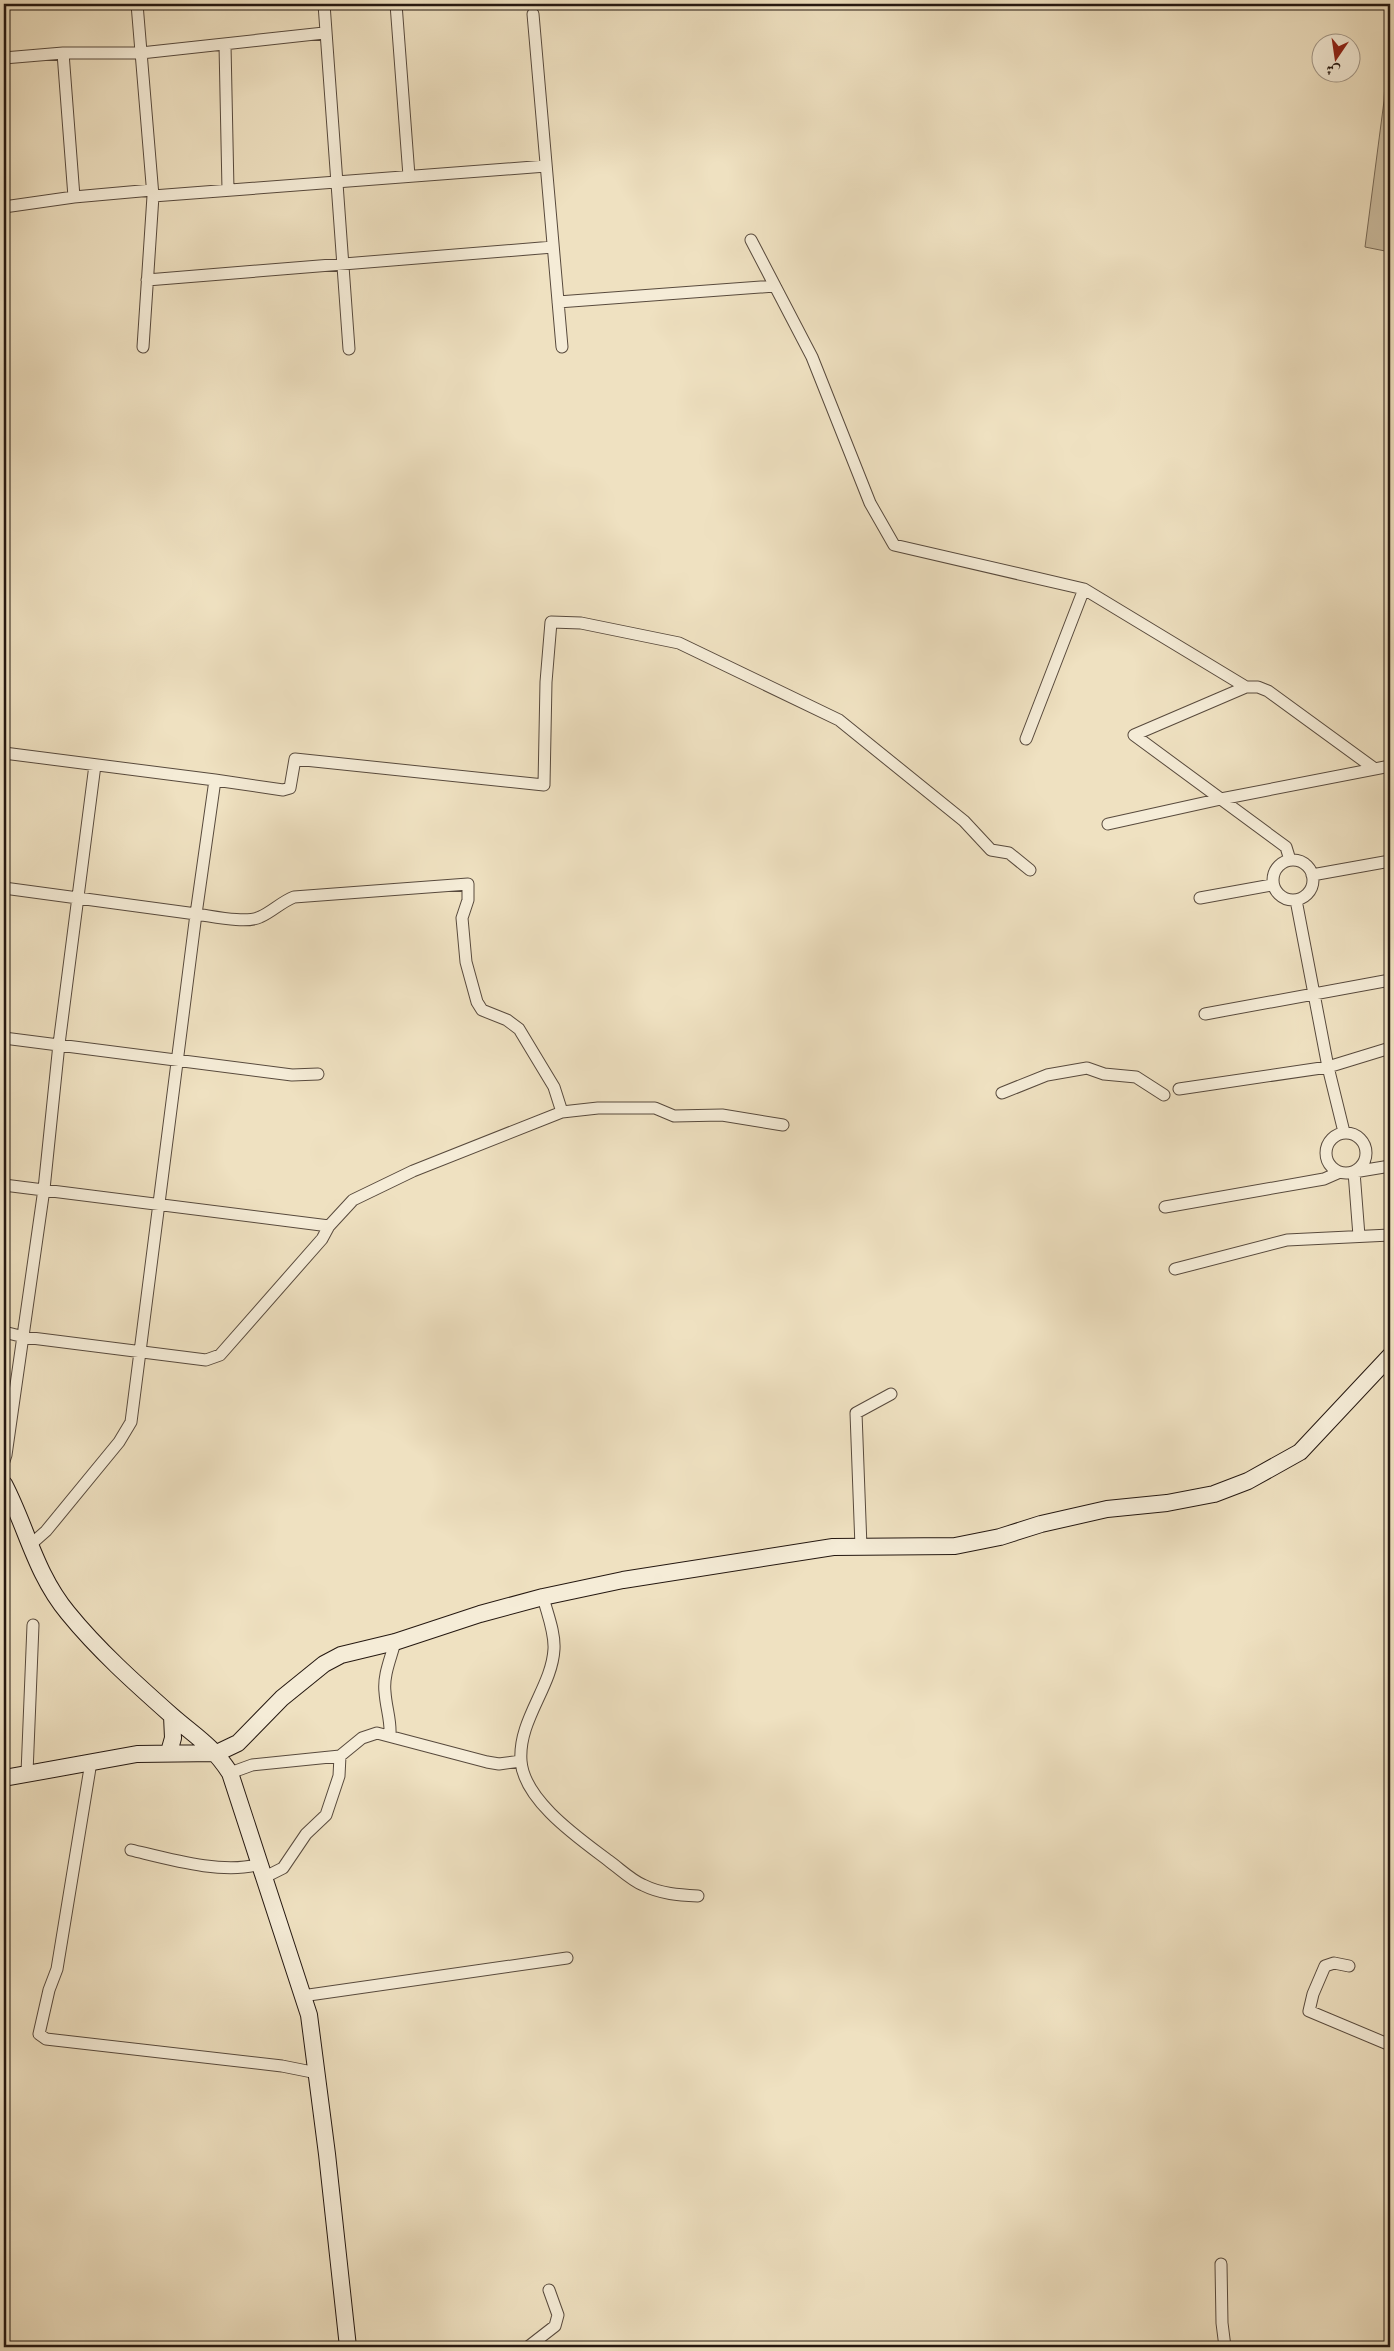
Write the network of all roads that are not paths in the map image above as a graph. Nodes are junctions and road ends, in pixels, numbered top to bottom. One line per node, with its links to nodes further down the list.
1 (137, 4): 8 (street)
2 (324, 4): 5 (street)
3 (396, 4): 11 (street)
4 (533, 14): 10 (street)
5 (324, 33): 6 (street); 12 (street)
6 (225, 45): 8 (street); 13 (street)
7 (63, 53): 8 (street); 9 (street); 15 (street)
8 (142, 53): 14 (street)
9 (4, 58)
10 (546, 166): 11 (street); 18 (street)
11 (409, 176): 12 (street)
12 (336, 182): 13 (street); 19 (street)
13 (228, 190): 14 (street)
14 (152, 193): 15 (street); 20 (street)
15 (74, 196): 16 (street)
16 (4, 207)
17 (751, 240): 21 (street)
18 (553, 247): 19 (street); 22 (street)
19 (343, 266): 20 (street); 25 (street)
20 (148, 280): 23 (street)
21 (775, 286): 22 (street); 26 (street)
22 (558, 302): 24 (street)
23 (143, 347)
24 (562, 347)
25 (349, 348)
26 (1084, 589): 27 (street); 28 (street)
27 (1246, 687): 32 (street); 34 (street)
28 (1026, 739)
29 (4, 753): 30 (street)
30 (95, 765): 33 (street); 42 (street)
31 (1390, 766): 32 (street)
32 (1375, 769): 34 (street)
33 (215, 780): 38 (street); 45 (street)
34 (1221, 799): 35 (street); 36 (street)
35 (1108, 824)
36 (1290, 860): 39 (street); 40 (street)
37 (1390, 861): 39 (street)
38 (1030, 870)
39 (1312, 875): 44 (street)
40 (1272, 885): 43 (street); 44 (street)
41 (4, 888): 42 (street)
42 (79, 898): 45 (street); 50 (street)
43 (1200, 898)
44 (1296, 900): 47 (street)
45 (196, 914): 52 (street); 58 (street)
46 (1390, 980): 47 (street)
47 (1314, 995): 48 (street); 53 (street)
48 (1206, 1014)
49 (4, 1038): 50 (street)
50 (59, 1044): 52 (street); 65 (street)
51 (1390, 1048): 53 (street)
52 (178, 1059): 54 (street); 66 (street)
53 (1328, 1067): 55 (street); 60 (street)
54 (318, 1074)
55 (1179, 1089)
56 (1002, 1093): 57 (street)
57 (1164, 1095)
58 (562, 1112): 59 (street); 68 (street)
59 (783, 1125)
60 (1344, 1132): 62 (street); 63 (street)
61 (1390, 1166): 63 (street)
62 (1340, 1172): 63 (street); 67 (street)
63 (1354, 1172): 70 (street)
64 (4, 1185): 65 (street)
65 (44, 1189): 66 (street); 73 (street)
66 (159, 1205): 68 (street); 74 (street)
67 (1165, 1207)
68 (329, 1226): 74 (street)
69 (1390, 1235): 70 (street)
70 (1359, 1236): 71 (street)
71 (1175, 1269)
72 (4, 1332): 73 (street)
73 (24, 1337): 74 (street); 77 (street)
74 (139, 1350): 79 (street)
75 (1390, 1356): 80 (street)
76 (891, 1394): 80 (street)
77 (4, 1461)
78 (4, 1484): 79 (street)
79 (29, 1546): 84 (street)
80 (861, 1547): 81 (street)
81 (543, 1597): 83 (street); 89 (street)
82 (33, 1625): 91 (street)
83 (395, 1642): 85 (street); 87 (street)
84 (172, 1716): 86 (street); 87 (street)
85 (390, 1736): 88 (street); 89 (street)
86 (169, 1752): 87 (street); 90 (street)
87 (217, 1753): 92 (street)
88 (340, 1756): 92 (street); 95 (street)
89 (521, 1761): 96 (street)
90 (91, 1762): 91 (street); 101 (street)
91 (27, 1773): 93 (street)
92 (230, 1773): 95 (street)
93 (4, 1778)
94 (131, 1850): 95 (street)
95 (263, 1870): 99 (street)
96 (698, 1896)
97 (567, 1958): 99 (street)
98 (1349, 1966): 100 (street)
99 (302, 1996): 101 (street)
100 (1390, 2045)
101 (317, 2073): 104 (street)
102 (1221, 2264): 106 (street)
103 (549, 2290): 105 (street)
104 (348, 2347)
105 (528, 2347)
106 (1225, 2347)

